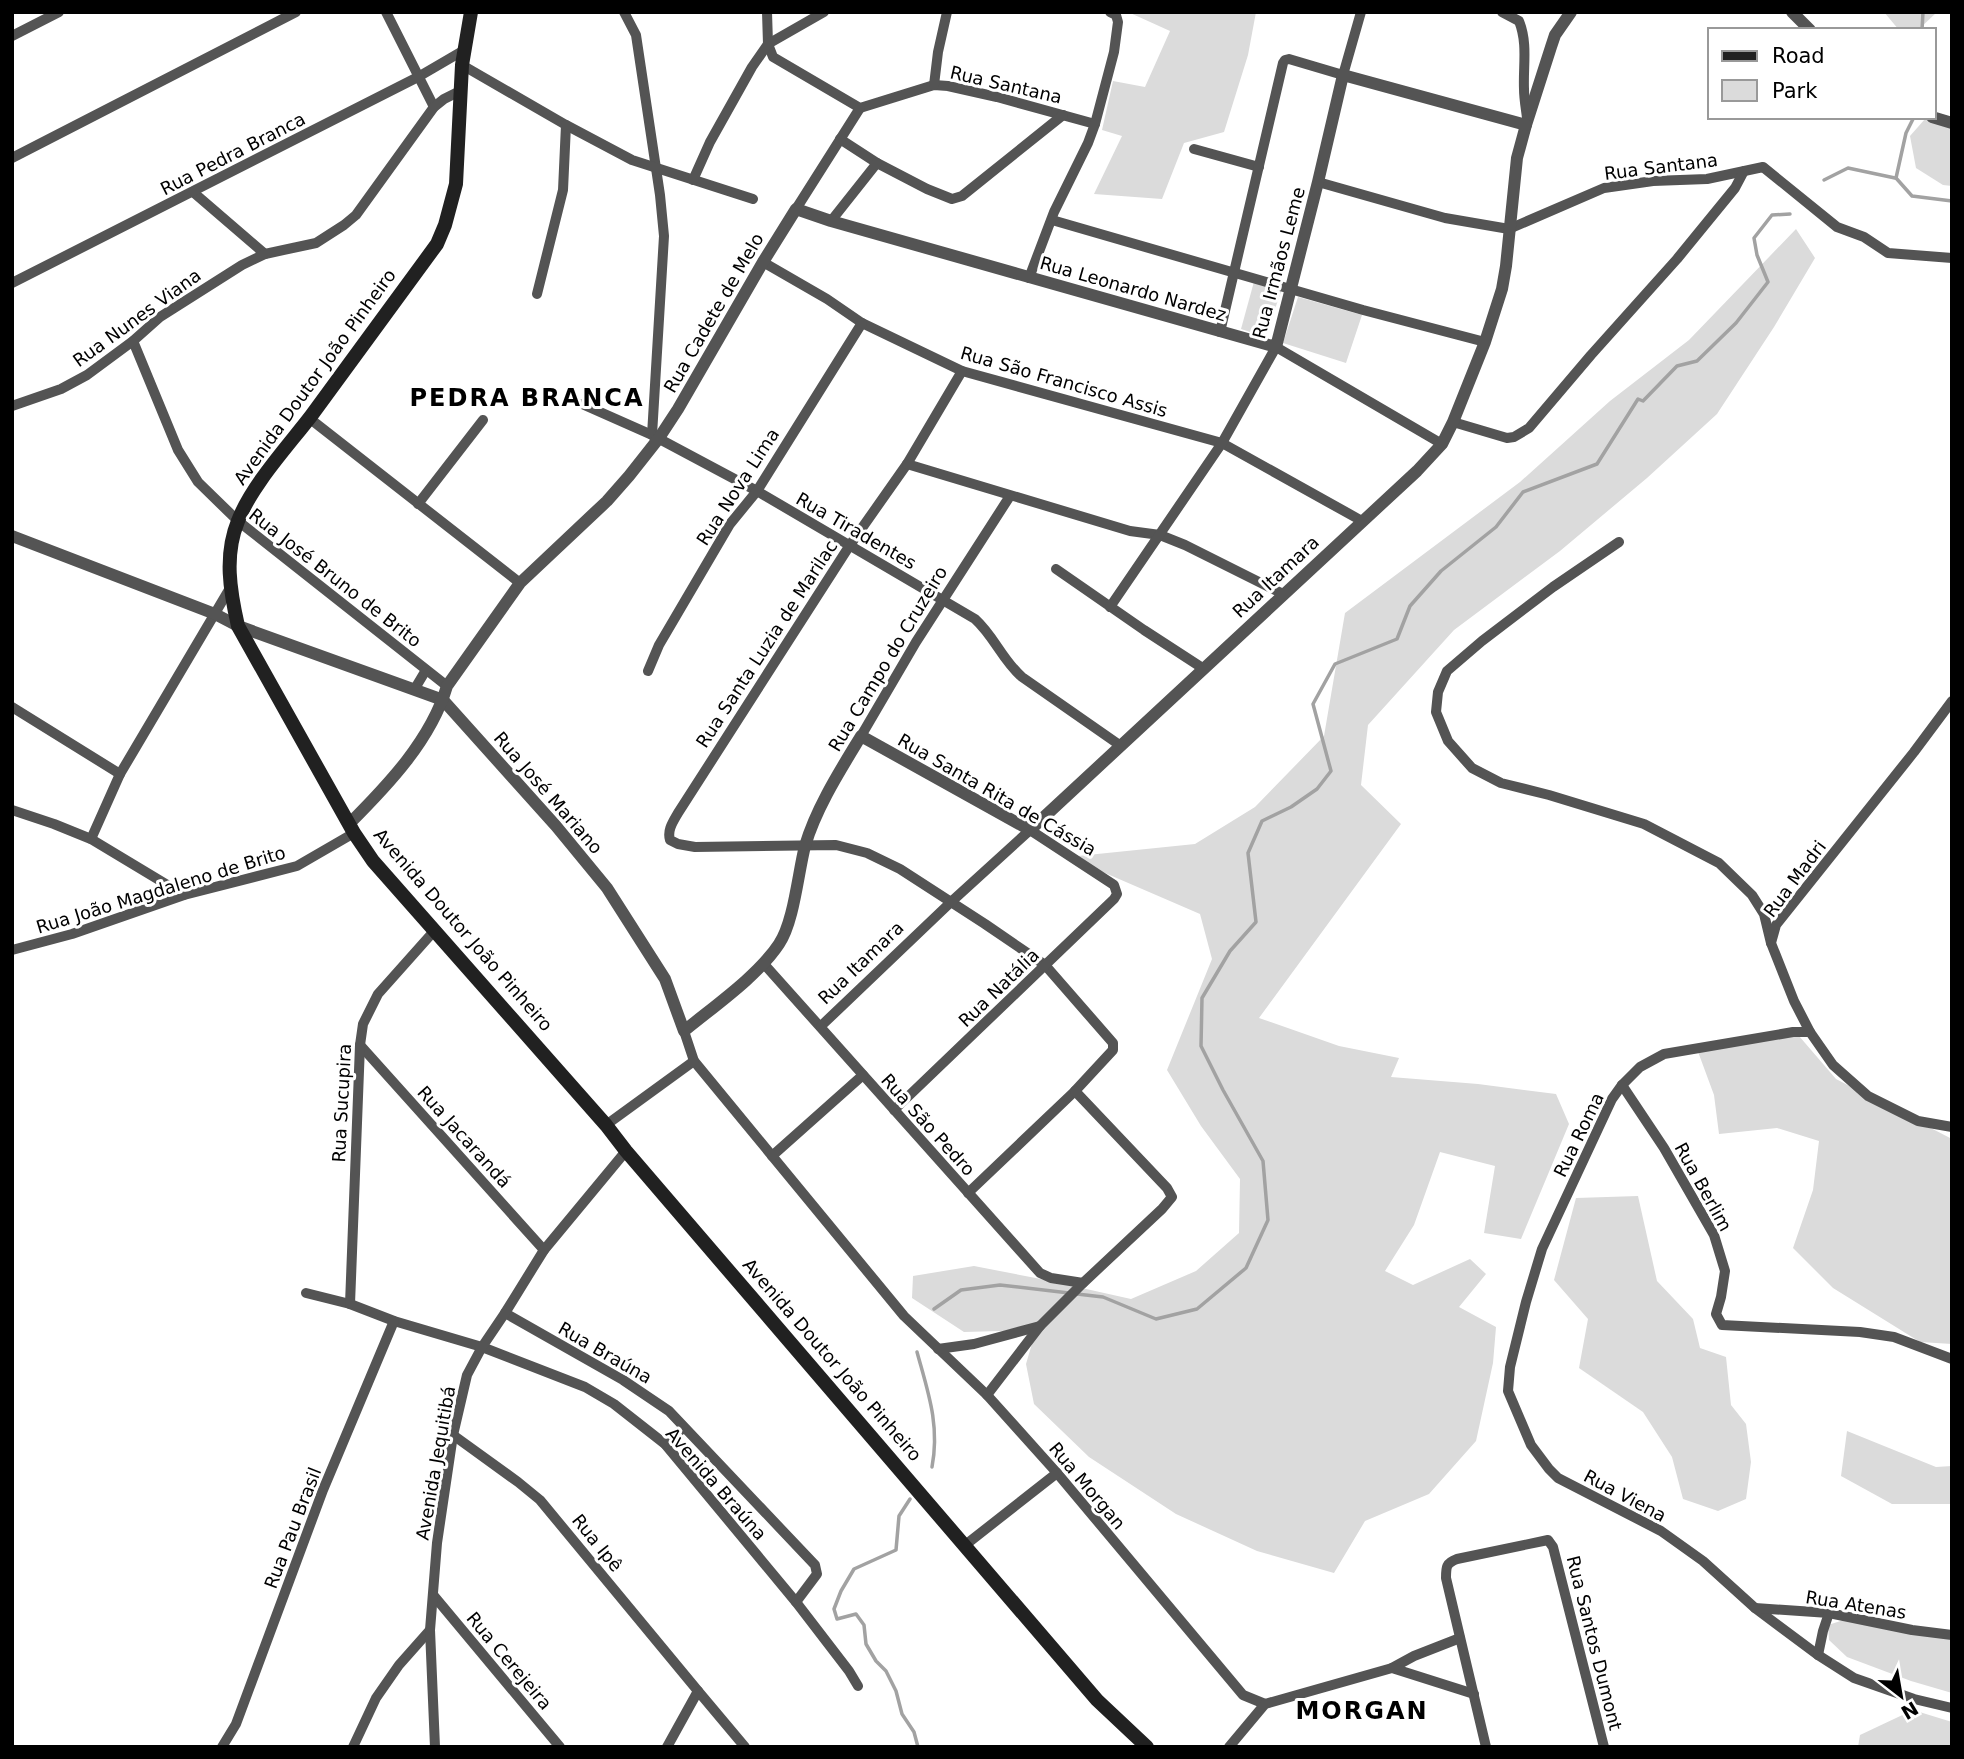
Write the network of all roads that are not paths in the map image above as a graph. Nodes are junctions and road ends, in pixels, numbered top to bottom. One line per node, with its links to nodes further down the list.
1 (59, 12): 15 (street)
2 (296, 12): 31 (street)
3 (386, 12): 20 (street)
4 (471, 12): 17 (main road, Avenida Doutor João Pinheiro)
5 (624, 12): 34 (street)
6 (767, 12): 16 (street)
7 (824, 12): 16 (street)
8 (947, 12): 21 (street)
9 (1110, 12): 27 (street)
10 (1361, 12): 19 (street, Rua Irmãos Leme)
11 (1502, 12): 26 (street)
12 (1571, 12): 26 (street, Rua Itamara)
13 (1792, 12): 14 (street)
14 (1808, 28)
15 (12, 36)
16 (768, 44): 24 (street); 36 (street)
17 (466, 48): 18 (main road, Avenida Doutor João Pinheiro); 20 (street, Rua Pedra Branca)
18 (462, 65): 22 (main road, Avenida Doutor João Pinheiro); 28 (street)
19 (1343, 75): 26 (street); 33 (street); 37 (street, Rua Irmãos Leme)
20 (418, 77): 23 (street); 38 (street, Rua Pedra Branca)
21 (934, 85): 24 (street, Rua Santana); 25 (street, Rua Santana)
22 (460, 91): 23 (street, Rua Nunes Viana); 60 (main road, Avenida Doutor João Pinheiro)
23 (435, 107): 44 (street, Rua Nunes Viana)
24 (860, 108): 29 (street)
25 (1063, 115): 27 (street, Rua Santana); 32 (street)
26 (1526, 123): 43 (street, Rua Itamara)
27 (1095, 124): 41 (street)
28 (566, 125): 34 (street); 51 (street)
29 (840, 139): 32 (street); 40 (street)
30 (1194, 149): 33 (street)
31 (12, 158)
32 (877, 163): 42 (street)
33 (1259, 167): 47 (street)
34 (656, 169): 36 (street); 63 (street)
35 (1744, 171): 43 (street, Rua Santana); 45 (street, Rua Santana); 62 (street)
36 (693, 180): 39 (street)
37 (1318, 182): 43 (street); 50 (street, Rua Irmãos Leme)
38 (193, 192): 44 (street); 49 (street, Rua Pedra Branca)
39 (753, 199)
40 (796, 209): 42 (street, Rua Leonardo Nardez); 46 (street, Rua Cadete de Melo)
41 (1052, 220): 47 (street); 48 (street)
42 (831, 221): 48 (street, Rua Leonardo Nardez)
43 (1509, 229): 55 (street, Rua Itamara)
44 (265, 254): 54 (street, Rua Nunes Viana)
45 (1952, 258)
46 (763, 262): 52 (street, Rua São Francisco Assis); 63 (street, Rua Cadete de Melo)
47 (1234, 271): 50 (street); 53 (street)
48 (1029, 278): 53 (street, Rua Leonardo Nardez)
49 (12, 284)
50 (1292, 288): 55 (street); 56 (street, Rua Irmãos Leme)
51 (537, 294)
52 (862, 323): 57 (street, Rua São Francisco Assis); 67 (street, Rua Nova Lima)
53 (1220, 332): 56 (street, Rua Leonardo Nardez)
54 (133, 341): 59 (street, Rua Nunes Viana); 70 (street, Rua José Bruno de Brito)
55 (1485, 342): 62 (street, Rua Itamara)
56 (1276, 347): 64 (street, Rua Irmãos Leme); 65 (street, Rua Leonardo Nardez)
57 (962, 371): 64 (street, Rua São Francisco Assis); 66 (street, Rua Santa Luzia de Marilac)
58 (582, 404): 63 (street, Rua Tiradentes)
59 (12, 406)
60 (309, 418): 69 (street); 70 (main road, Avenida Doutor João Pinheiro)
61 (484, 420): 69 (street)
62 (1453, 422): 65 (street, Rua Itamara)
63 (655, 437): 67 (street, Rua Tiradentes); 77 (street, Rua Cadete de Melo)
64 (1222, 443): 71 (street, Rua São Francisco Assis); 72 (street, Rua Irmãos Leme)
65 (1442, 444): 71 (street, Rua Itamara)
66 (907, 464): 68 (street); 75 (street, Rua Santa Luzia de Marilac)
67 (757, 491): 75 (street, Rua Tiradentes); 86 (street, Rua Nova Lima)
68 (1010, 496): 72 (street); 80 (street, Rua Campo do Cruzeiro)
69 (418, 504): 77 (street)
70 (237, 522): 78 (main road, Avenida Doutor João Pinheiro); 85 (street, Rua José Bruno de Brito)
71 (1362, 522): 79 (street, Rua Itamara)
72 (1160, 535): 79 (street); 81 (street, Rua Irmãos Leme)
73 (13, 537): 82 (street, Rua José Mariano)
74 (1619, 542): 104 (street)
75 (850, 545): 80 (street, Rua Tiradentes); 99 (street, Rua Santa Luzia de Marilac)
76 (1056, 569): 81 (street)
77 (520, 583): 87 (street, Rua Cadete de Melo)
78 (230, 587): 82 (street); 83 (main road, Avenida Doutor João Pinheiro)
79 (1283, 594): 84 (street, Rua Itamara)
80 (943, 600): 92 (street, Rua Campo do Cruzeiro); 93 (street, Rua Tiradentes)
81 (1110, 607): 84 (street)
82 (215, 614): 83 (street, Rua José Mariano); 94 (street)
83 (238, 626): 88 (street, Rua José Mariano); 96 (main road, Avenida Doutor João Pinheiro)
84 (1204, 669): 93 (street, Rua Itamara)
85 (426, 670): 87 (street, Rua José Bruno de Brito); 88 (street)
86 (648, 671)
87 (447, 686): 89 (street, Rua Cadete de Melo)
88 (414, 690): 89 (street, Rua José Mariano)
89 (443, 700): 96 (street, Rua Cadete de Melo); 109 (street, Rua José Mariano)
90 (1952, 701): 104 (street, Rua Madri)
91 (12, 707): 94 (street)
92 (861, 736): 97 (street, Rua Santa Rita de Cássia); 99 (street, Rua Campo do Cruzeiro)
93 (1121, 746): 97 (street, Rua Itamara)
94 (120, 774): 98 (street)
95 (12, 810): 98 (street)
96 (351, 828): 101 (street, Rua João Magdaleno de Brito); 103 (main road, Avenida Doutor João Pinheiro)
97 (1030, 830): 100 (street, Rua Santa Rita de Cássia); 102 (street, Rua Itamara)
98 (91, 839): 101 (street)
99 (806, 845): 102 (street); 106 (street, Rua Campo do Cruzeiro)
100 (1114, 885): 107 (street, Rua Natália)
101 (184, 895): 105 (street, Rua João Magdaleno de Brito)
102 (951, 902): 107 (street); 108 (street, Rua Itamara)
103 (435, 930): 111 (street, Rua Sucupira); 117 (main road, Avenida Doutor João Pinheiro)
104 (1772, 943): 110 (street, Rua Madri)
105 (12, 950)
106 (764, 964): 108 (street, Rua São Pedro); 109 (street, Rua Campo do Cruzeiro)
107 (1045, 965): 115 (street); 116 (street, Rua Natália)
108 (821, 1026): 113 (street, Rua São Pedro)
109 (684, 1031): 112 (street, Rua José Mariano)
110 (1810, 1032): 114 (street, Rua Roma); 118 (street, Rua Madri)
111 (360, 1045): 122 (street, Rua Jacarandá); 126 (street, Rua Sucupira)
112 (694, 1061): 117 (street); 120 (street, Rua José Mariano)
113 (863, 1075): 116 (street, Rua São Pedro); 120 (street)
114 (1622, 1085): 132 (street, Rua Berlim); 133 (street, Rua Roma)
115 (1075, 1091): 121 (street); 123 (street)
116 (894, 1110): 121 (street, Rua São Pedro)
117 (606, 1125): 119 (main road, Avenida Doutor João Pinheiro)
118 (1952, 1127)
119 (626, 1151): 122 (street, Avenida Jequitibá); 139 (main road, Avenida Doutor João Pinheiro)
120 (772, 1156): 124 (street, Rua José Mariano)
121 (968, 1193): 123 (street, Rua São Pedro)
122 (544, 1250): 127 (street, Avenida Jequitibá)
123 (1083, 1283): 129 (street)
124 (881, 1288): 131 (street, Rua Morgan)
125 (306, 1293): 126 (street, Avenida Braúna)
126 (350, 1304): 128 (street, Avenida Braúna)
127 (505, 1313): 130 (street, Avenida Jequitibá); 135 (street, Rua Braúna)
128 (394, 1321): 130 (street, Avenida Braúna); 154 (street, Rua Pau Brasil)
129 (1040, 1326): 131 (street); 134 (street)
130 (482, 1347): 136 (street, Avenida Jequitibá); 137 (street, Avenida Braúna)
131 (938, 1349): 134 (street, Rua Morgan)
132 (1952, 1359)
133 (1508, 1391): 142 (street, Rua Viena)
134 (987, 1395): 138 (street, Rua Morgan)
135 (683, 1427): 137 (street); 141 (street, Rua Braúna)
136 (453, 1435): 140 (street, Avenida Jequitibá); 150 (street, Rua Ipê)
137 (665, 1444): 141 (street, Avenida Braúna)
138 (1057, 1473): 139 (street); 152 (street, Rua Morgan)
139 (964, 1546): 160 (main road, Avenida Doutor João Pinheiro)
140 (434, 1595): 144 (street, Avenida Jequitibá); 157 (street, Rua Cerejeira)
141 (796, 1602): 149 (street, Avenida Braúna)
142 (1755, 1608): 143 (street, Rua Atenas); 147 (street, Rua Viena)
143 (1829, 1614): 145 (street, Rua Atenas); 147 (street)
144 (430, 1630): 155 (street); 156 (street, Avenida Jequitibá)
145 (1952, 1634)
146 (1460, 1638): 148 (street); 151 (street); 163 (street, Rua Santos Dumont)
147 (1818, 1655): 153 (street, Rua Viena)
148 (1392, 1668): 151 (street); 152 (street)
149 (858, 1686)
150 (698, 1691): 158 (street); 159 (street, Rua Ipê)
151 (1474, 1694): 162 (street)
152 (1265, 1704): 161 (street)
153 (1952, 1709)
154 (222, 1747)
155 (353, 1747)
156 (435, 1747)
157 (560, 1747)
158 (667, 1747)
159 (744, 1747)
160 (1147, 1747)
161 (1229, 1747)
162 (1486, 1747)
163 (1604, 1747)

